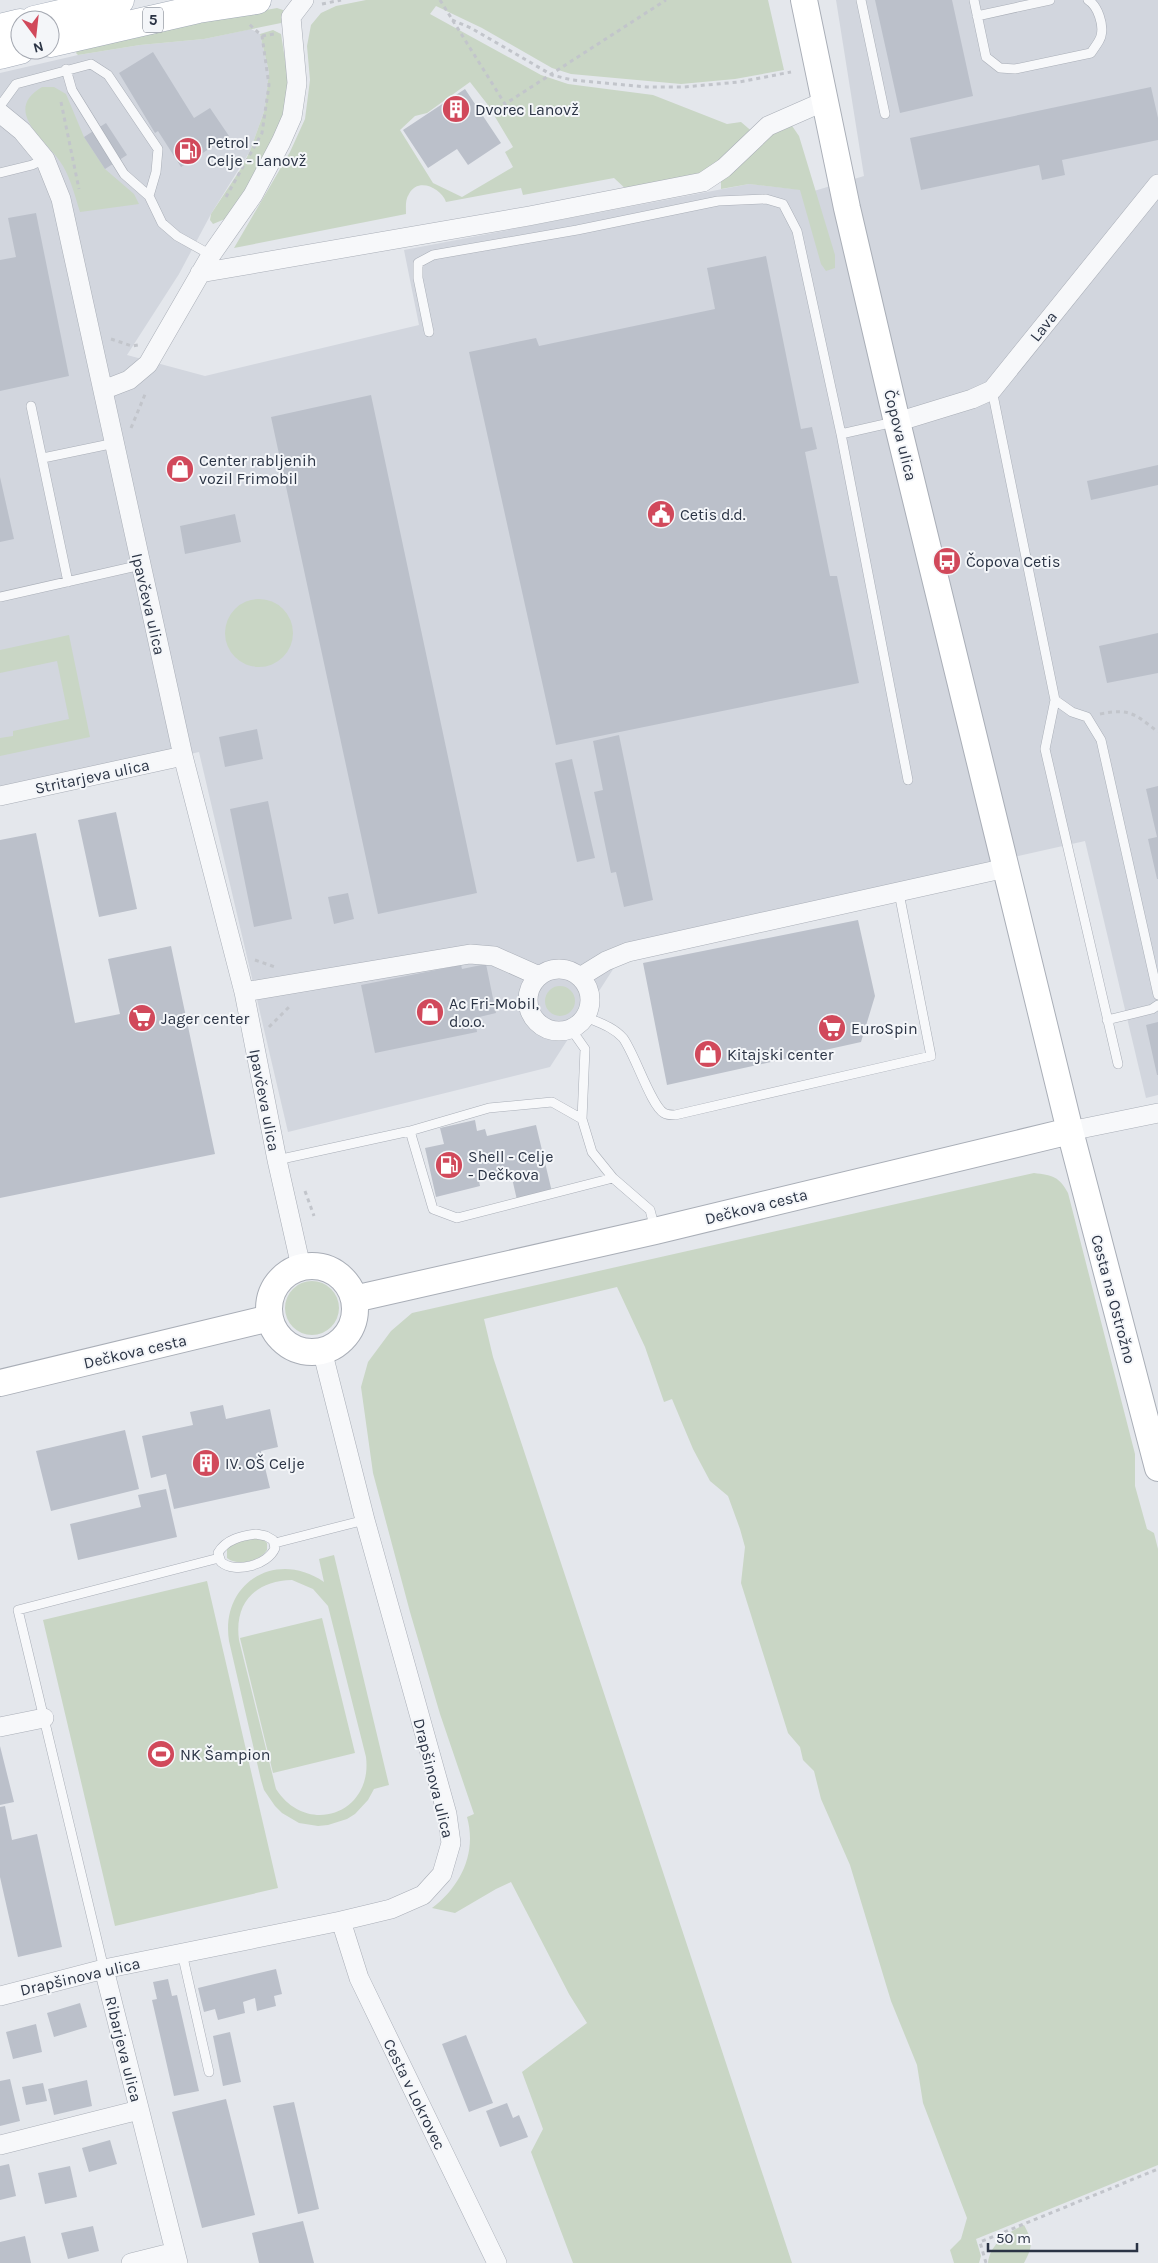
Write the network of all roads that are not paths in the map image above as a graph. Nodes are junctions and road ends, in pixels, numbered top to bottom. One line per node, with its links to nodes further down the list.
1 (120, 0): 9 (main road)
2 (257, 0): 11 (main road, 5)
3 (304, 0): 21 (street)
4 (804, 0): 13 (street, Čopova ulica)
5 (862, 0): 16 (lane)
6 (974, 0): 10 (lane)
7 (1050, 0): 10 (lane)
8 (1088, 0): 10 (lane)
9 (60, 14)
10 (977, 16)
11 (60, 41)
12 (66, 69): 14 (lane); 20 (lane); 20 (lane)
13 (825, 101): 22 (street); 27 (street, Čopova ulica)
14 (0, 106)
15 (0, 113): 17 (street, Ipavčeva ulica)
16 (885, 114)
17 (44, 159): 18 (lane); 24 (street, Ipavčeva ulica)
18 (0, 172)
19 (1158, 184): 25 (street, Lava)
20 (149, 196): 21 (lane)
21 (211, 255): 22 (street)
22 (200, 273): 24 (street)
23 (429, 332): 28 (lane)
24 (103, 390): 29 (street, Ipavčeva ulica)
25 (992, 390): 27 (street, Lava); 34 (lane)
26 (31, 406): 30 (lane)
27 (897, 422): 28 (lane); 38 (street, Čopova ulica)
28 (841, 434): 36 (lane)
29 (115, 443): 30 (lane); 31 (street, Ipavčeva ulica)
30 (43, 458): 32 (lane)
31 (140, 565): 32 (lane); 35 (street, Ipavčeva ulica)
32 (68, 582): 33 (lane)
33 (0, 598)
34 (1055, 700): 43 (lane); 46 (lane)
35 (183, 756): 37 (street, Stritarjeva ulica); 42 (street, Ipavčeva ulica)
36 (908, 780)
37 (0, 796)
38 (1006, 868): 39 (street); 52 (street, Čopova ulica)
39 (900, 893): 41 (street); 45 (lane)
40 (539, 976): 41 (street); 42 (street); 47 (street)
41 (580, 977): 45 (street)
42 (244, 992): 53 (street, Ipavčeva ulica)
43 (1158, 995)
44 (1158, 1005): 46 (lane)
45 (586, 1017): 47 (street)
46 (1107, 1020): 48 (lane)
47 (572, 1029): 50 (lane)
48 (1118, 1064)
49 (1158, 1113): 52 (street, Dečkova cesta)
50 (582, 1119): 51 (lane); 54 (lane)
51 (410, 1131): 53 (lane); 54 (lane)
52 (1070, 1131): 55 (street, Dečkova cesta); 61 (street, Cesta na Ostrožno)
53 (285, 1159): 56 (street, Ipavčeva ulica)
54 (613, 1178): 55 (lane)
55 (656, 1231): 57 (street, Dečkova cesta)
56 (301, 1267): 57 (street); 58 (street)
57 (354, 1298): 59 (street)
58 (270, 1318): 59 (street); 60 (street, Dečkova cesta)
59 (322, 1350): 62 (street, Drapšinova ulica)
60 (0, 1383)
61 (1158, 1468)
62 (366, 1520): 63 (lane); 67 (street, Drapšinova ulica)
63 (275, 1543): 64 (lane); 64 (lane)
64 (218, 1558): 65 (lane, Ribarjeva ulica)
65 (44, 1718): 66 (street); 69 (lane, Ribarjeva ulica)
66 (0, 1727)
67 (340, 1921): 68 (street, Drapšinova ulica); 76 (street, Cesta v Lokrovec)
68 (182, 1953): 69 (street, Drapšinova ulica); 71 (lane)
69 (104, 1969): 70 (street, Drapšinova ulica); 72 (street, Ribarjeva ulica)
70 (0, 1996)
71 (210, 2072)
72 (140, 2110): 73 (street); 74 (street, Ribarjeva ulica)
73 (0, 2145)
74 (177, 2258): 75 (street)
75 (130, 2263)
76 (497, 2263)

